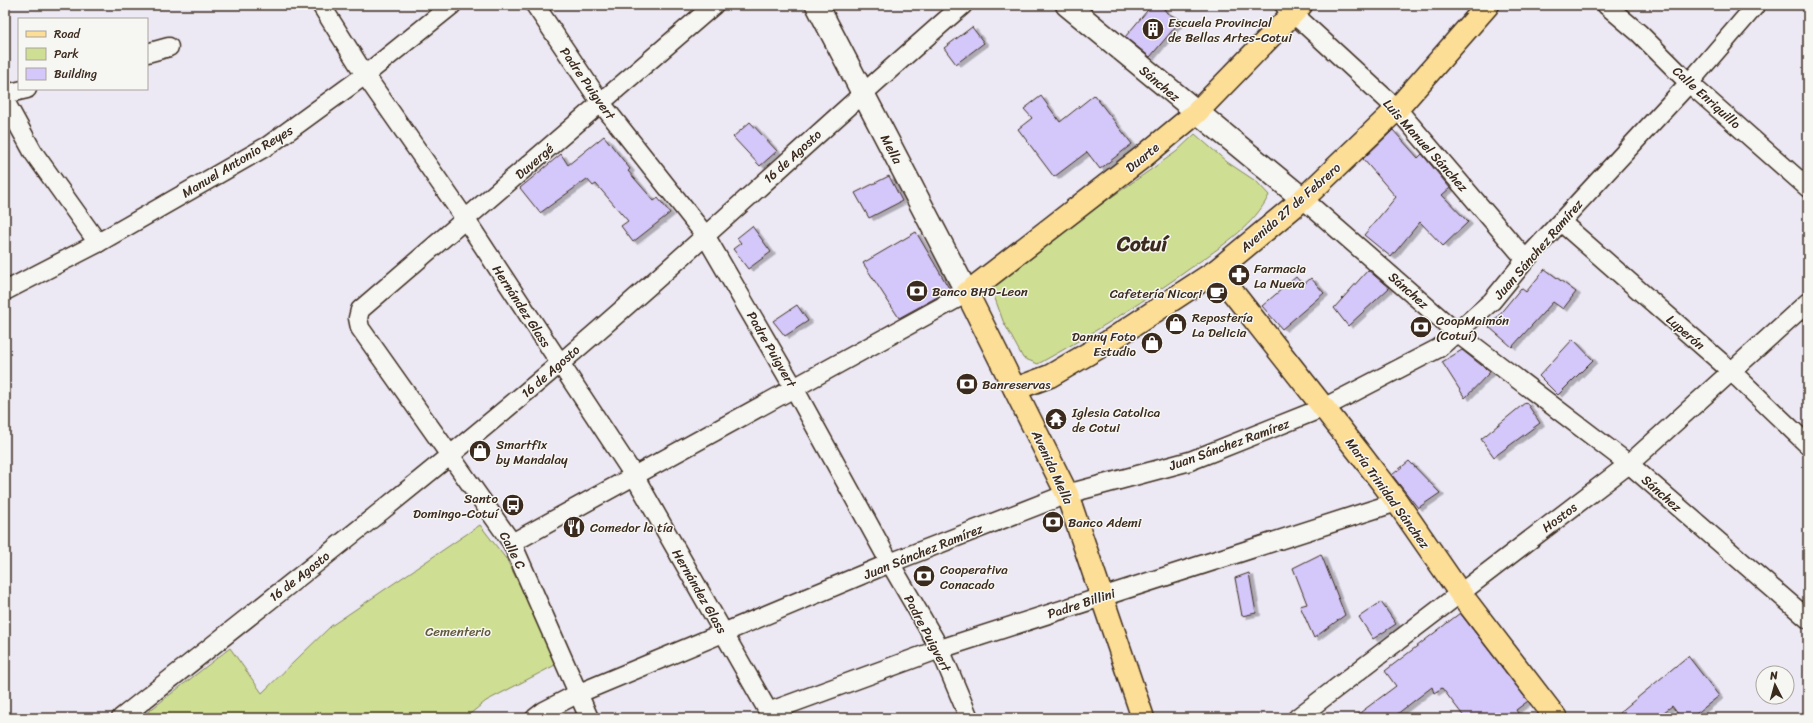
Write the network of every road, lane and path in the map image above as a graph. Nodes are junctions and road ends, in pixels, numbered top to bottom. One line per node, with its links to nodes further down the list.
1 (322, 5): 14 (street, Hernández Glass)
2 (452, 5): 14 (street, Manuel Antonio Reyes)
3 (534, 5): 20 (street, Padre Puigvert)
4 (714, 5): 20 (street, Duvergé)
5 (816, 5): 17 (main road, Mella)
6 (963, 5): 17 (street, 16 de Agosto)
7 (1067, 5): 22 (main road, Sánchez)
8 (1488, 5): 21 (main road, Avenida 27 de Febrero)
9 (1606, 5): 15 (street, Calle Enriquillo)
10 (1756, 5): 15 (street, Juan Sánchez Ramírez)
11 (1292, 8): 21 (street, Luis Manuel Sánchez); 22 (main road, Duarte)
12 (169, 47): 13 (street)
13 (148, 53)
14 (366, 75): 25 (street, Hernández Glass); 28 (street, Manuel Antonio Reyes)
15 (1689, 83): 23 (street, Calle Enriquillo); 26 (street, Juan Sánchez Ramírez)
16 (23, 90): 18 (street)
17 (862, 92): 27 (street, 16 de Agosto); 32 (main road, Mella)
18 (5, 94)
19 (5, 101): 28 (street)
20 (601, 103): 25 (street, Duvergé); 27 (street, Padre Puigvert)
21 (1397, 109): 24 (main road, Avenida 27 de Febrero); 29 (street, Luis Manuel Sánchez)
22 (1196, 113): 24 (main road, Sánchez); 32 (main road, Duarte)
23 (1808, 188)
24 (1303, 199): 30 (main road, Avenida 27 de Febrero); 35 (street, Sánchez)
25 (466, 220): 34 (street, Duvergé); 36 (street, Hernández Glass)
26 (1560, 222): 29 (street, Juan Sánchez Ramírez); 37 (street, Luperón)
27 (705, 235): 36 (street, 16 de Agosto); 38 (street, Padre Puigvert)
28 (98, 243): 31 (street, Manuel Antonio Reyes)
29 (1528, 256): 35 (street, Juan Sánchez Ramírez)
30 (1216, 271): 39 (main road, Avenida 27 de Febrero); 40 (main road, María Trinidad Sánchez)
31 (5, 291)
32 (967, 293): 38 (street); 39 (main road, Avenida Mella)
33 (1808, 302): 37 (street, Hostos)
34 (358, 318): 42 (street, Calle C)
35 (1458, 333): 40 (street, Juan Sánchez Ramírez); 43 (street, Sánchez)
36 (560, 364): 42 (street, 16 de Agosto); 44 (street, Hernández Glass)
37 (1731, 371): 41 (street, Luperón); 43 (street, Hostos)
38 (794, 388): 44 (street); 48 (street, Padre Puigvert)
39 (1015, 389): 45 (main road, Avenida Mella)
40 (1325, 407): 45 (street, Juan Sánchez Ramírez); 46 (main road, María Trinidad Sánchez)
41 (1808, 445)
42 (450, 456): 47 (street, Calle C); 56 (street, 16 de Agosto)
43 (1629, 464): 49 (street, Hostos); 51 (street, Sánchez)
44 (634, 477): 47 (street); 52 (street, Hernández Glass)
45 (1067, 494): 48 (street, Juan Sánchez Ramírez); 50 (main road, Avenida Mella)
46 (1397, 502): 49 (main road, María Trinidad Sánchez); 50 (street, Padre Billini)
47 (512, 543): 54 (street, Calle C)
48 (890, 563): 52 (street, Juan Sánchez Ramírez); 53 (street, Padre Puigvert)
49 (1460, 593): 61 (street, Hostos); 62 (main road, María Trinidad Sánchez)
50 (1102, 596): 53 (street, Padre Billini); 60 (main road, Avenida Mella)
51 (1808, 619)
52 (725, 633): 54 (street, Juan Sánchez Ramírez); 55 (street, Hernández Glass)
53 (940, 649): 55 (street, Padre Billini); 59 (street, Padre Puigvert)
54 (577, 694): 57 (street, Juan Sánchez Ramírez); 58 (street, Calle C)
55 (770, 715)
56 (121, 718)
57 (535, 718)
58 (589, 718)
59 (970, 718)
60 (1143, 718)
61 (1297, 718)
62 (1556, 718)

